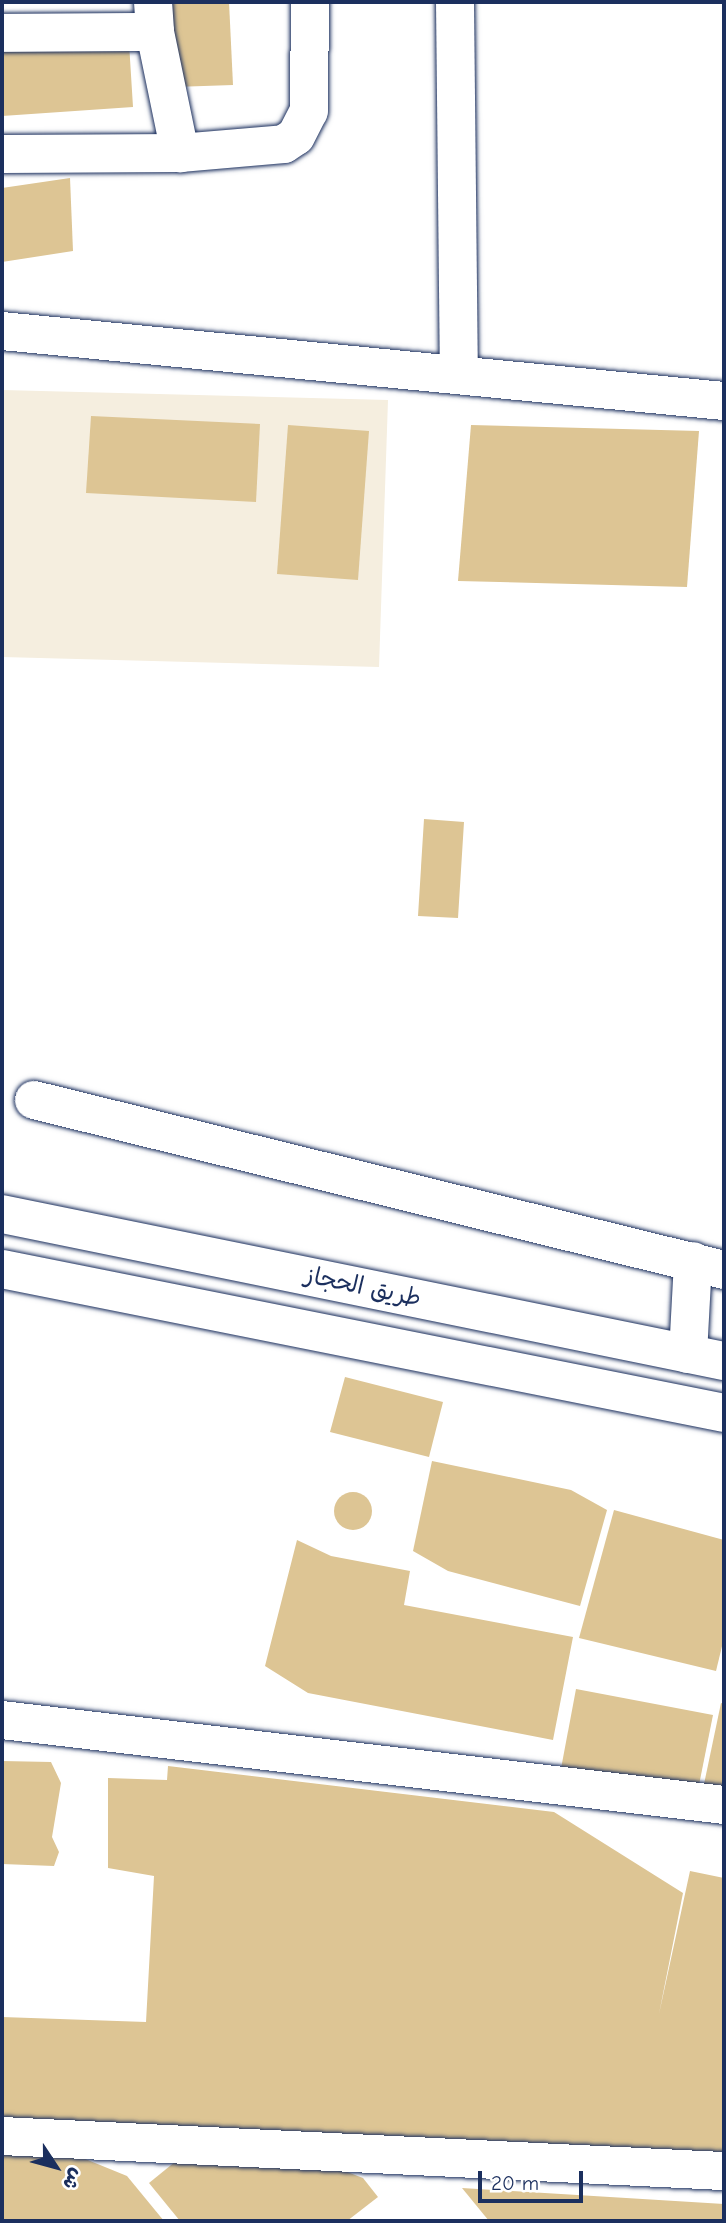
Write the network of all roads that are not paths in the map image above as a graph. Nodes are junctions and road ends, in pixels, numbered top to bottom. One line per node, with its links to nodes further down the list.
1 (310, 2): 5 (street)
2 (454, 2): 8 (street)
3 (154, 17): 4 (street); 5 (street)
4 (5, 22)
5 (180, 153): 6 (street)
6 (2, 155)
7 (2, 331): 8 (street)
8 (459, 372): 9 (street)
9 (724, 401)
10 (34, 1100): 12 (street)
11 (2, 1214): 14 (street, طريق الحجاز)
12 (709, 1266): 14 (street)
13 (2, 1269): 15 (street)
14 (706, 1358)
15 (724, 1413)
16 (2, 1720): 17 (street)
17 (724, 1805)
18 (2, 2136): 19 (street)
19 (724, 2171)

